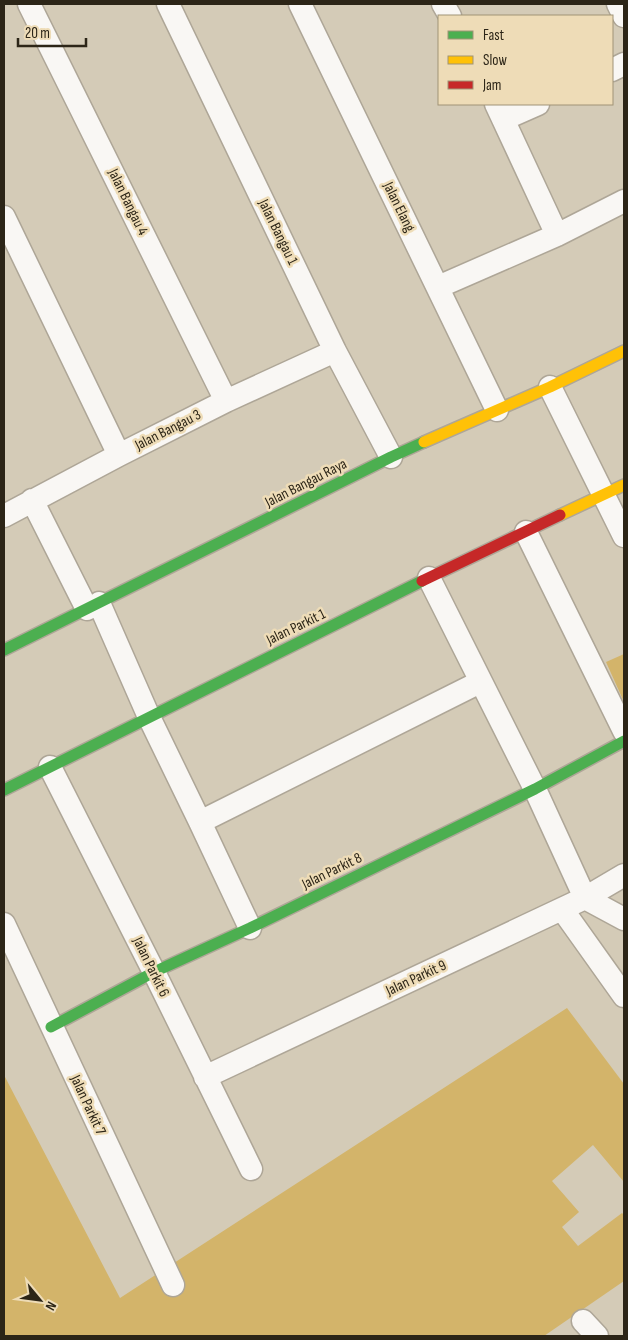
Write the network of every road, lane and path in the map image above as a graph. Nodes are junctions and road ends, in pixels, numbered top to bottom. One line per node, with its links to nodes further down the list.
1 (29, 4): 17 (street, Jalan Bangau 4)
2 (168, 4): 14 (street, Jalan Bangau 1)
3 (300, 4): 13 (street, Jalan Elang)
4 (443, 4): 6 (street)
5 (618, 4): 7 (street)
6 (449, 15)
7 (624, 16)
8 (533, 105): 9 (street)
9 (500, 112): 12 (street)
10 (624, 201): 12 (street)
11 (4, 217): 19 (street)
12 (557, 235): 13 (street)
13 (438, 287): 18 (street, Jalan Elang)
14 (335, 351): 17 (street, Jalan Bangau 3); 20 (street, Jalan Bangau 1)
15 (624, 351): 16 (street, Jalan Bangau Raya)
16 (550, 387): 18 (street, Jalan Bangau Raya); 21 (street)
17 (226, 401): 19 (street, Jalan Bangau 3)
18 (496, 410): 20 (street, Jalan Bangau Raya)
19 (119, 455): 22 (street, Jalan Bangau 3)
20 (391, 458): 27 (street, Jalan Bangau Raya)
21 (614, 490): 24 (street, Jalan Parkit 1); 25 (street)
22 (32, 500): 23 (street, Jalan Bangau 3); 27 (street)
23 (6, 509)
24 (526, 532): 26 (street, Jalan Parkit 1); 31 (street)
25 (624, 536)
26 (429, 578): 29 (street); 30 (street, Jalan Parkit 1)
27 (93, 606): 28 (street, Jalan Bangau Raya); 30 (street)
28 (4, 650)
29 (480, 682): 34 (street); 36 (street)
30 (148, 717): 33 (street, Jalan Parkit 1); 36 (street)
31 (624, 730)
32 (624, 741): 34 (street, Jalan Parkit 8)
33 (50, 766): 35 (street, Jalan Parkit 1); 43 (street, Jalan Parkit 6)
34 (535, 789): 38 (street); 42 (street, Jalan Parkit 8)
35 (4, 790)
36 (200, 822): 42 (street)
37 (624, 875): 38 (street, Jalan Parkit 9)
38 (585, 898): 39 (street, Jalan Parkit 9); 40 (street)
39 (562, 909): 44 (street); 46 (street, Jalan Parkit 9)
40 (624, 919)
41 (4, 924): 45 (street, Jalan Parkit 7)
42 (250, 928): 43 (street, Jalan Parkit 8)
43 (154, 972): 45 (street, Jalan Parkit 8); 46 (street, Jalan Parkit 6)
44 (624, 996)
45 (52, 1027): 48 (street, Jalan Parkit 7)
46 (205, 1078): 47 (street, Jalan Parkit 6)
47 (250, 1169)
48 (173, 1285)

